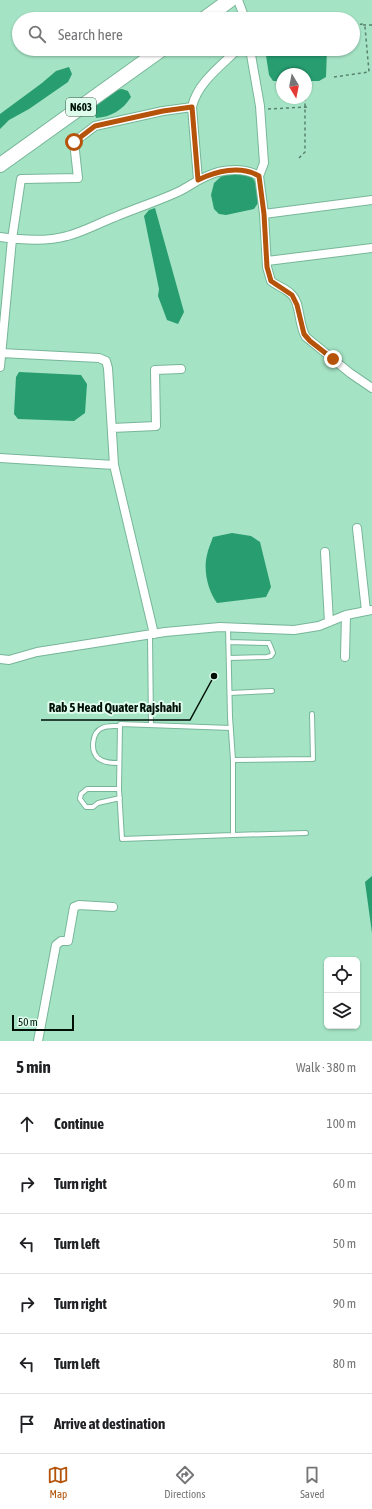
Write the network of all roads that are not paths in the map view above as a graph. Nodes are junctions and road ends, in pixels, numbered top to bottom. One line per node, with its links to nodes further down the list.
1 (230, 0): 3 (highway)
2 (238, 0): 4 (street)
3 (214, 12)
4 (242, 12)
5 (152, 56): 9 (highway, N603)
6 (231, 56): 8 (street)
7 (251, 56): 10 (street)
8 (192, 107): 11 (street); 15 (street)
9 (0, 165)
10 (259, 176): 11 (street); 13 (street)
11 (198, 180): 15 (street)
12 (372, 200): 13 (street)
13 (264, 214): 17 (street)
14 (0, 237): 15 (street)
15 (12, 239): 18 (street)
16 (372, 248): 17 (street)
17 (267, 261): 21 (street)
18 (1, 353): 19 (street); 22 (street)
19 (0, 368)
20 (181, 369): 22 (street)
21 (372, 388)
22 (112, 428): 24 (street)
23 (0, 458): 24 (street)
24 (114, 465): 31 (street)
25 (357, 528): 27 (street)
26 (325, 552): 29 (street)
27 (369, 611): 28 (street)
28 (346, 615): 29 (street); 33 (street)
29 (329, 622): 30 (street)
30 (228, 627): 31 (street); 32 (lane)
31 (152, 634): 34 (street); 39 (lane)
32 (228, 642): 35 (lane); 35 (lane)
33 (346, 657)
34 (0, 658)
35 (229, 658): 37 (lane)
36 (272, 691): 37 (lane)
37 (230, 693): 41 (lane)
38 (312, 714): 42 (lane)
39 (151, 725): 40 (lane); 41 (lane)
40 (120, 726): 43 (lane); 43 (lane)
41 (231, 728): 42 (lane)
42 (233, 760): 47 (lane)
43 (119, 763): 44 (lane)
44 (119, 789): 45 (lane); 45 (lane)
45 (120, 798): 47 (lane)
46 (306, 833): 47 (lane)
47 (233, 835)
48 (113, 907): 49 (street)
49 (38, 1041)

